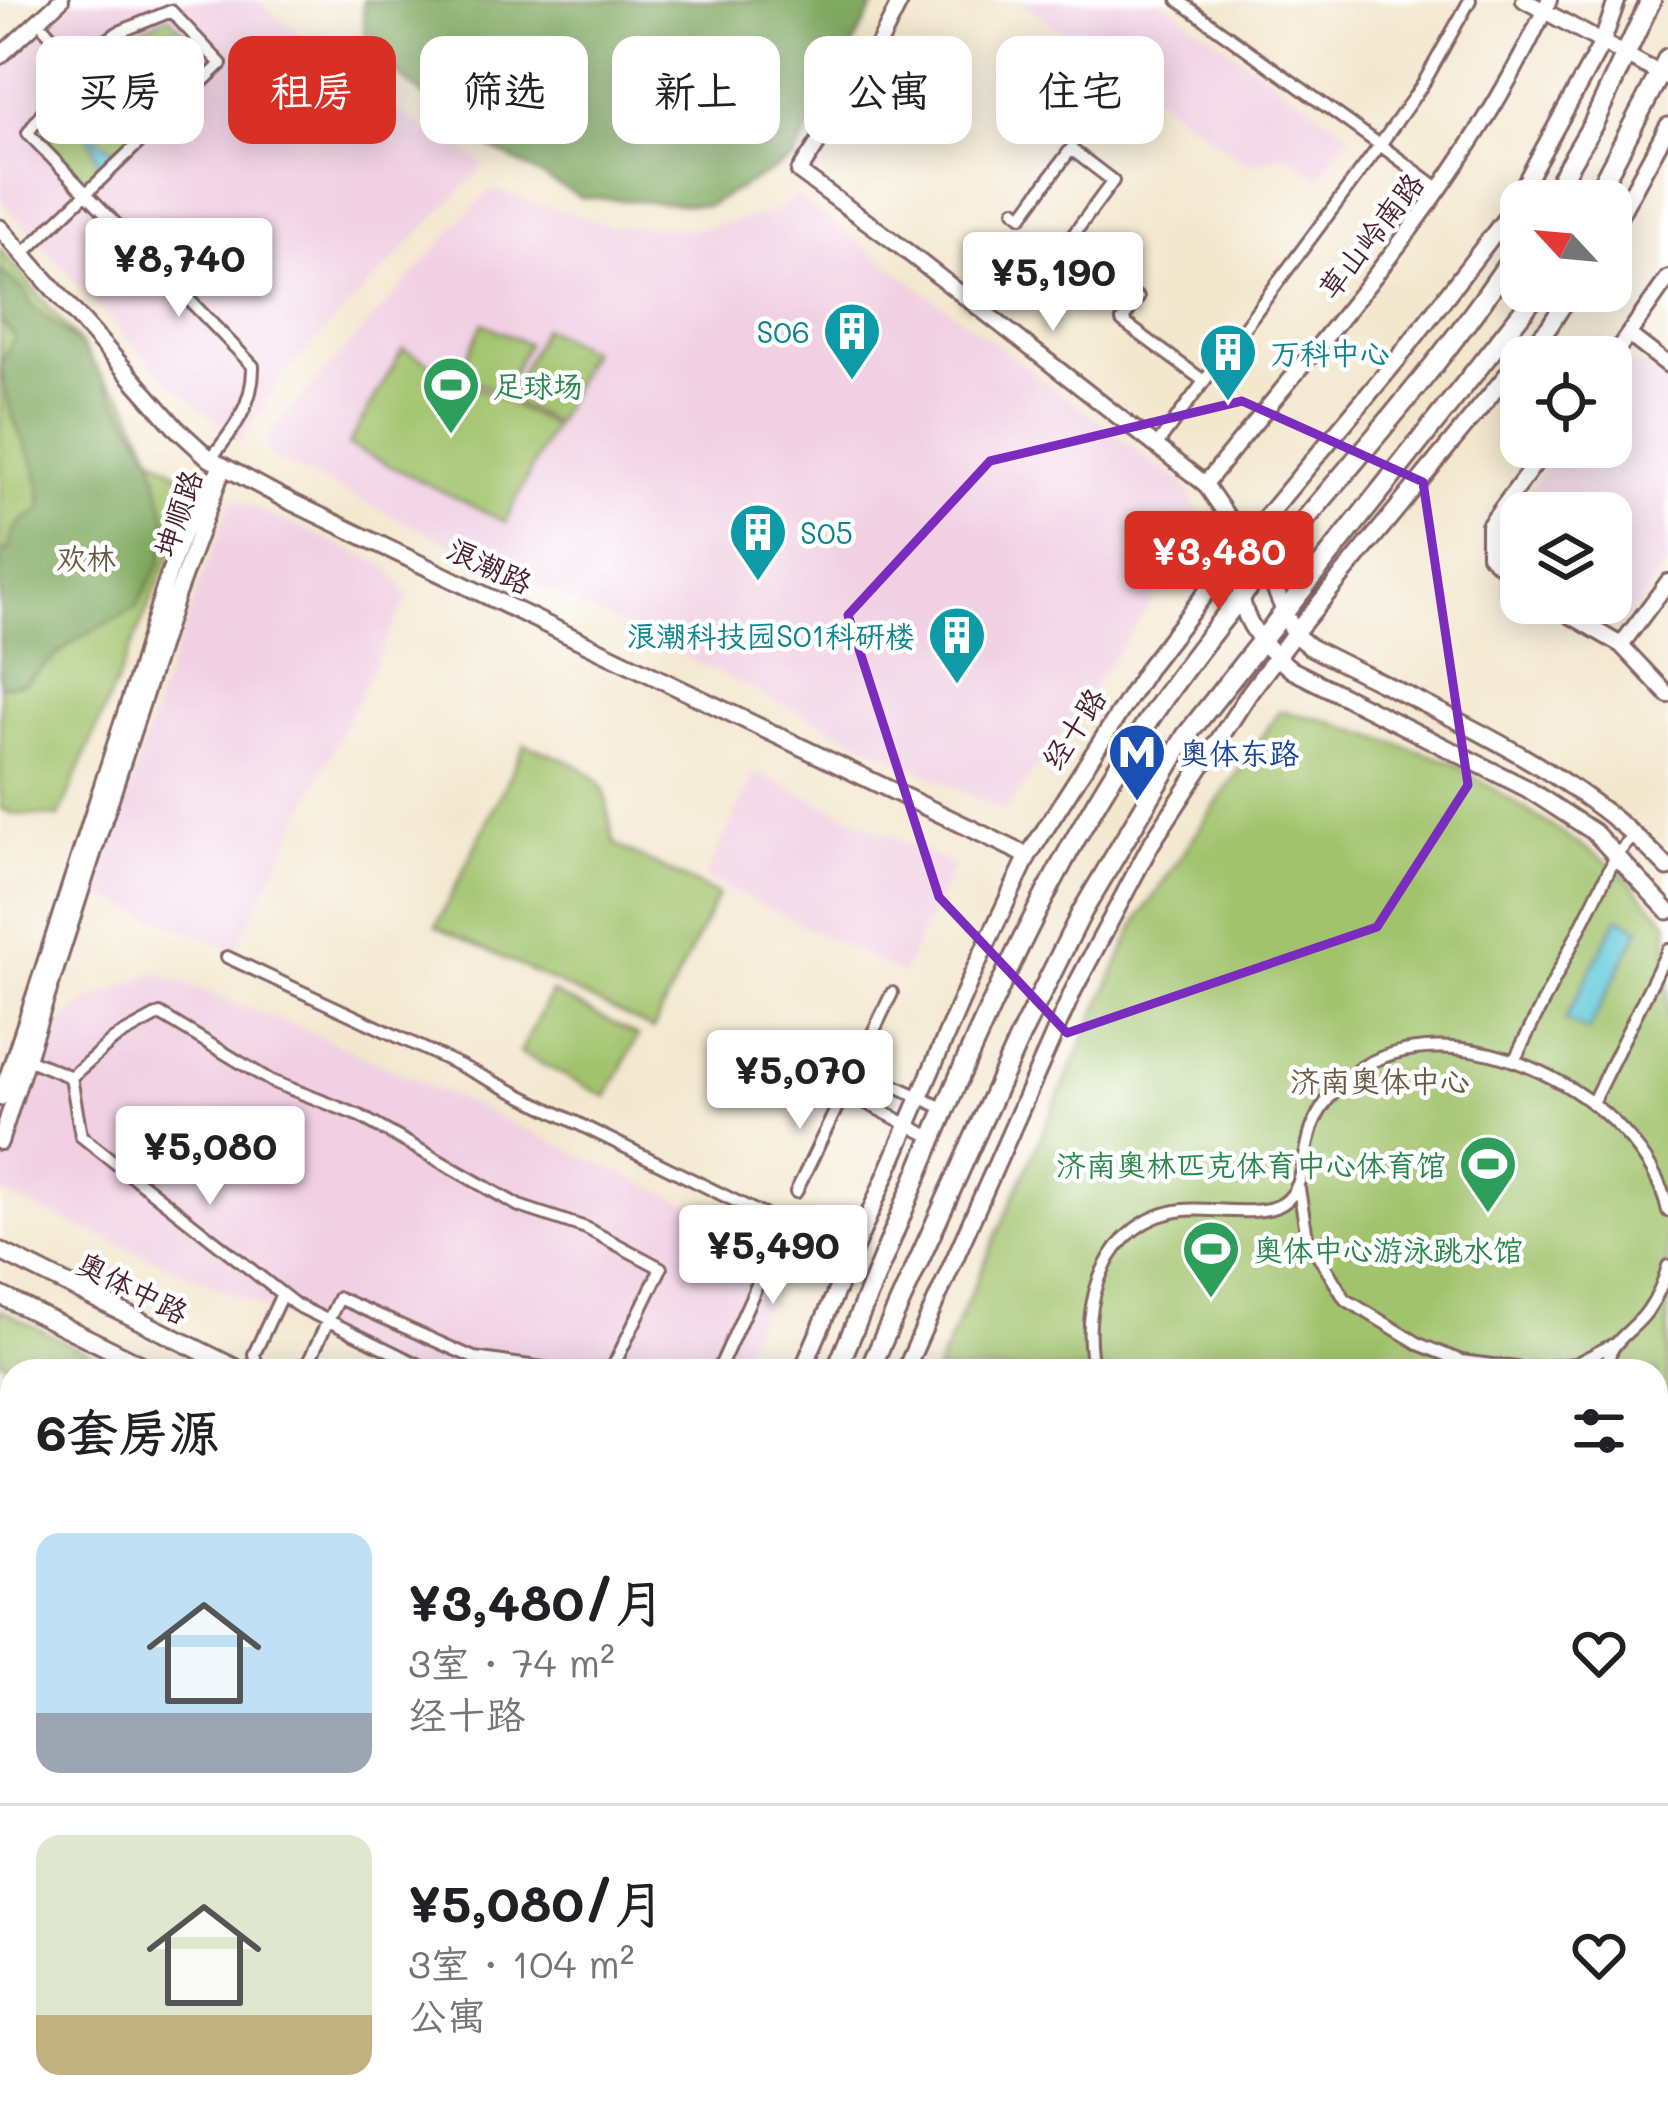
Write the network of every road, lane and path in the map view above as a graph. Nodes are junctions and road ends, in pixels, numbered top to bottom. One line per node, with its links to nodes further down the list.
1 (62, 0): 16 (street)
2 (158, 0): 10 (street)
3 (901, 0): 36 (street)
4 (1178, 0): 20 (street)
5 (1470, 0): 20 (street)
6 (1524, 0): 9 (street)
7 (1617, 0): 14 (main road, 经十路)
8 (1651, 0): 15 (highway)
9 (1547, 6): 14 (street); 23 (street, 草山岭南路)
10 (171, 10): 13 (street); 25 (street)
11 (45, 29): 12 (street)
12 (51, 36)
13 (113, 36)
14 (1602, 43): 15 (street); 40 (main road, 经十路)
15 (1627, 55): 17 (street); 21 (highway)
16 (0, 56)
17 (1666, 70): 22 (highway)
18 (1668, 126): 24 (main road)
19 (38, 144): 25 (street)
20 (1379, 145): 23 (street); 34 (street)
21 (1559, 180)
22 (1606, 180)
23 (1442, 190): 38 (street, 草山岭南路)
24 (1632, 192)
25 (85, 195): 28 (street); 37 (street)
26 (1015, 210): 34 (street)
27 (0, 228): 28 (main road, 浪潮路)
28 (23, 254): 37 (main road, 浪潮路)
29 (1500, 271): 41 (highway, 经十路)
30 (1668, 278): 32 (street)
31 (1522, 312): 45 (highway)
32 (1628, 335): 33 (street)
33 (1668, 365)
34 (1204, 381): 36 (street)
35 (1500, 383): 47 (main road)
36 (1156, 446): 38 (street)
37 (217, 463): 54 (main road, 浪潮路); 60 (street, 坤顺路)
38 (1205, 484): 40 (street)
39 (1500, 511): 42 (street)
40 (1245, 542): 41 (main road); 44 (main road); 54 (main road, 经十路)
41 (1265, 565): 44 (highway, 经十路); 45 (main road)
42 (1500, 565)
43 (1668, 582): 49 (street)
44 (1241, 599): 48 (main road); 68 (highway, 经十路)
45 (1284, 610): 47 (main road); 48 (highway)
46 (1586, 624): 49 (street)
47 (1294, 634): 50 (main road); 52 (main road)
48 (1260, 639): 50 (main road); 94 (highway)
49 (1621, 645): 51 (street)
50 (1276, 657): 53 (main road); 95 (main road)
51 (1668, 695)
52 (1636, 834): 53 (street); 55 (main road)
53 (1617, 854): 56 (main road); 61 (street)
54 (1028, 856): 65 (main road, 经十路)
55 (1668, 868)
56 (1668, 911)
57 (1668, 950): 67 (street)
58 (227, 957): 75 (street)
59 (892, 994): 62 (street)
60 (22, 1057): 63 (street); 66 (street, 坤顺路); 71 (street, 坤顺路)
61 (1514, 1060): 67 (street); 72 (street)
62 (857, 1068): 64 (street); 65 (street)
63 (71, 1078): 79 (street); 90 (street)
64 (845, 1092): 69 (street); 73 (street)
65 (920, 1097): 68 (street); 69 (main road, 经十路)
66 (0, 1098)
67 (1592, 1103): 74 (street)
68 (947, 1110): 70 (highway, 经十路)
69 (908, 1125): 70 (street); 77 (main road, 经十路)
70 (935, 1139): 93 (highway, 经十路)
71 (0, 1142)
72 (1299, 1189): 96 (street); 97 (street)
73 (796, 1192)
74 (1668, 1211)
75 (785, 1223): 77 (street); 91 (street)
76 (0, 1251): 85 (main road, 奥体中路)
77 (851, 1258): 92 (main road, 经十路)
78 (1668, 1266): 82 (street)
79 (282, 1294): 81 (street); 86 (street)
80 (0, 1295): 84 (main road)
81 (328, 1321): 83 (street); 87 (street); 88 (street)
82 (1612, 1345): 98 (street); 99 (street)
83 (474, 1358): 89 (street)
84 (130, 1359)
85 (217, 1359)
86 (255, 1359)
87 (310, 1359)
88 (406, 1359)
89 (481, 1359)
90 (617, 1359)
91 (723, 1359)
92 (807, 1359)
93 (841, 1359)
94 (874, 1359)
95 (910, 1359)
96 (1093, 1359)
97 (1456, 1359)
98 (1585, 1359)
99 (1607, 1359)

